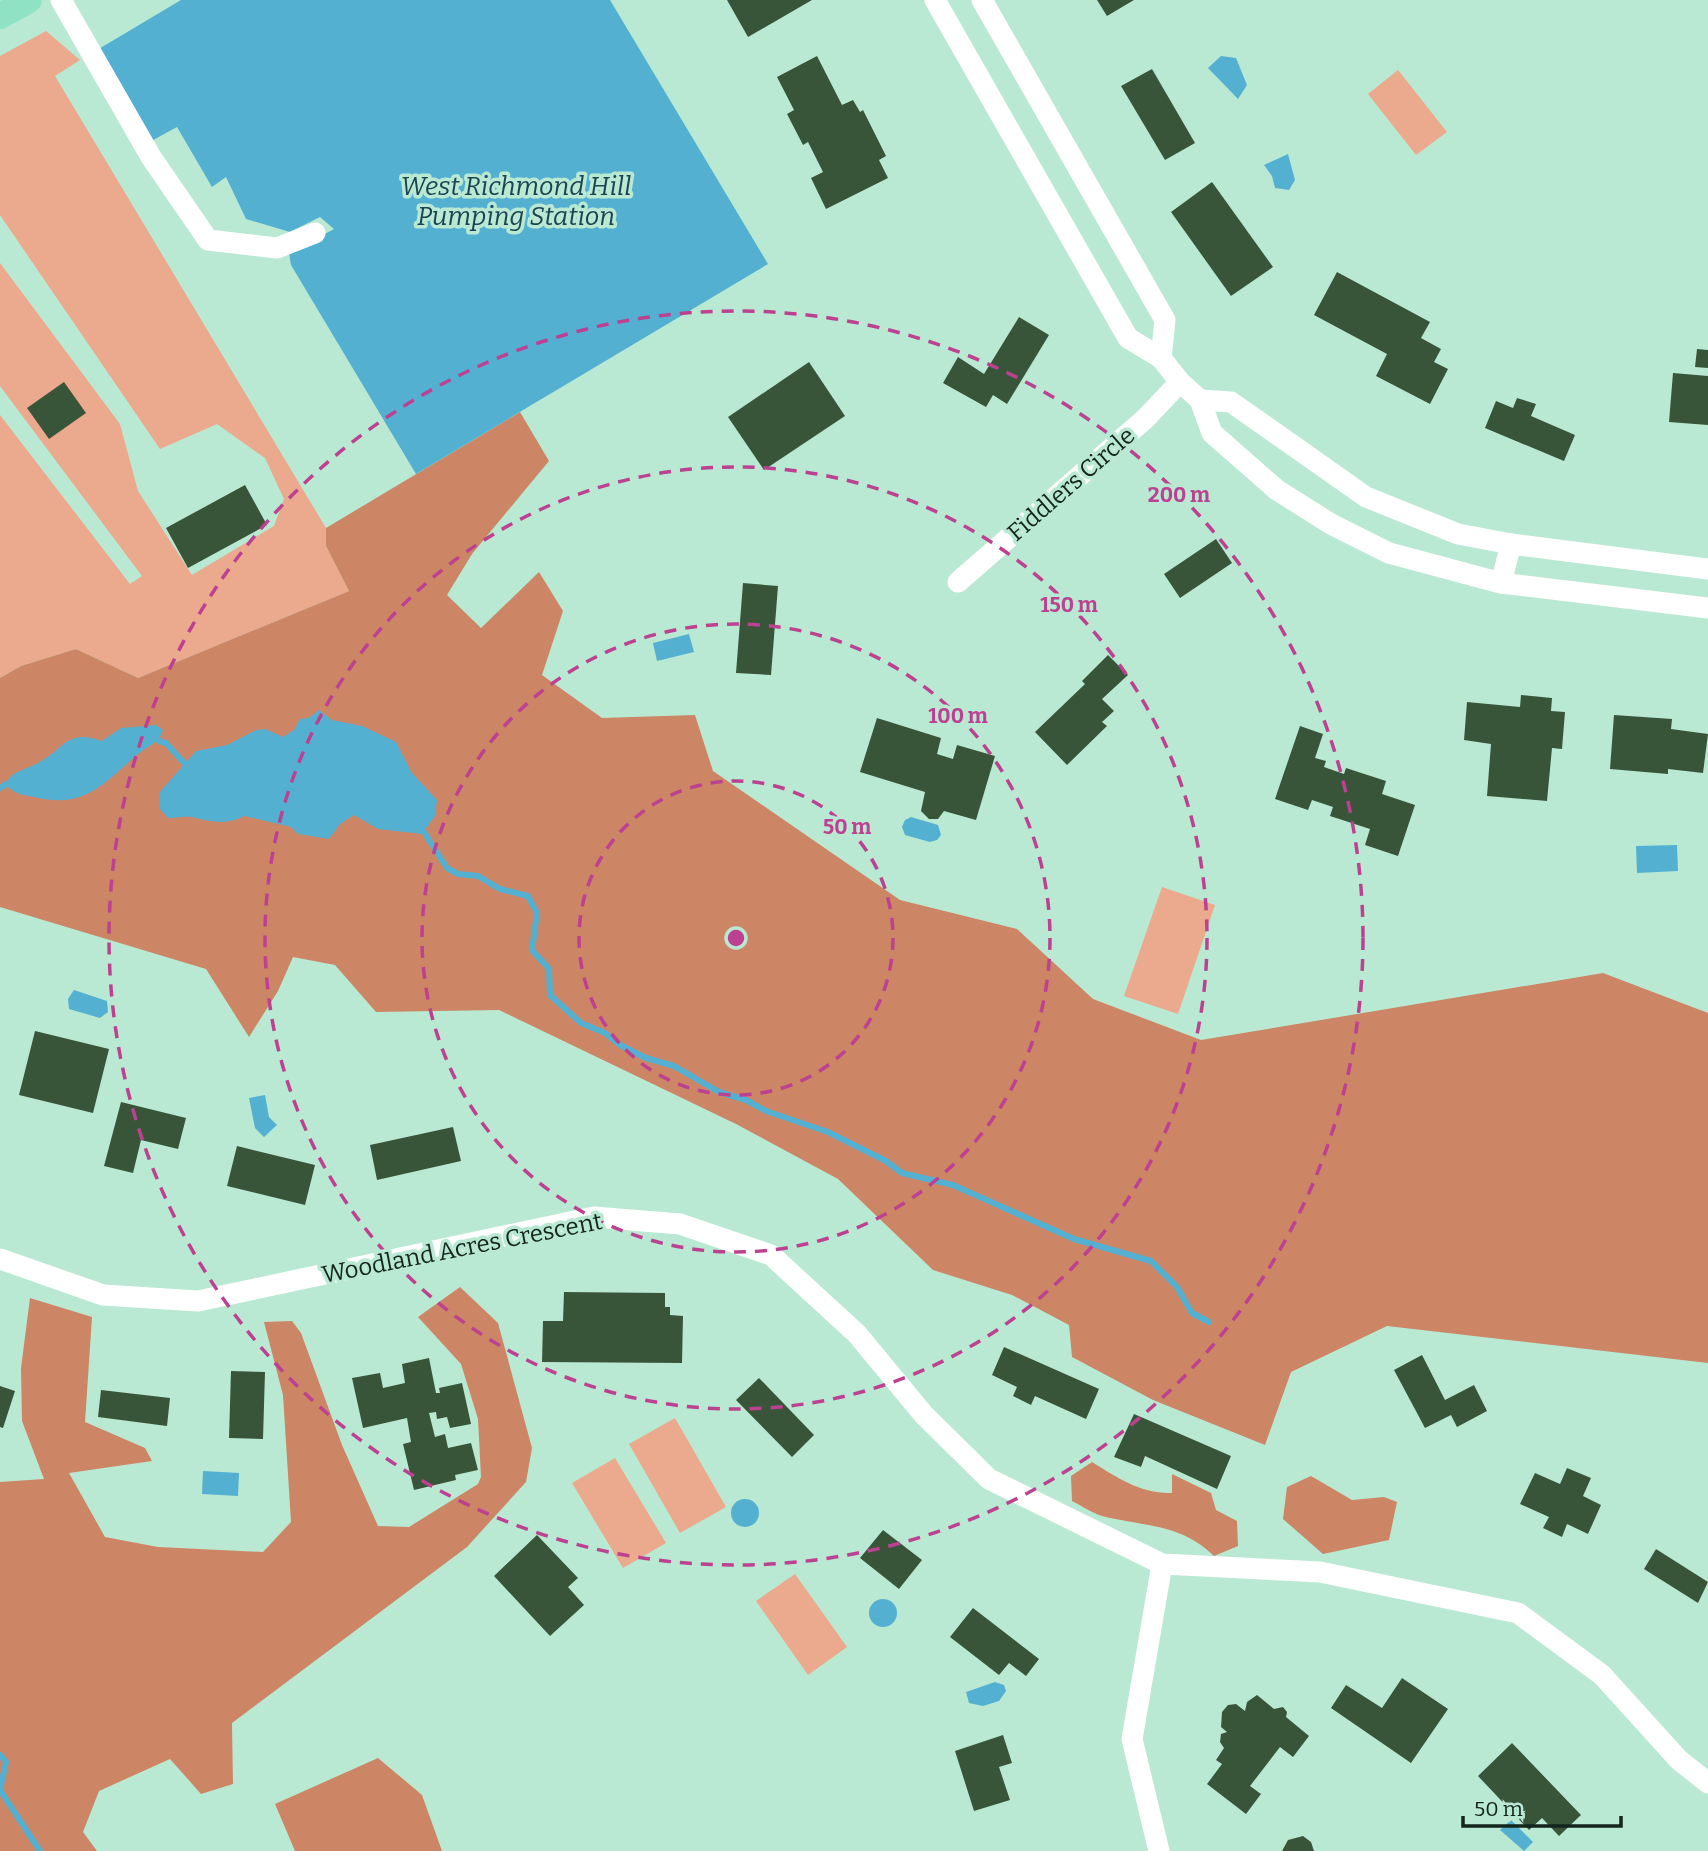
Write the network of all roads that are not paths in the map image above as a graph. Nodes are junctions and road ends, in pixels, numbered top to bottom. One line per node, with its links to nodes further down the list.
1 (29, 0): 5 (main road)
2 (61, 0): 8 (street)
3 (935, 0): 7 (street)
4 (982, 0): 6 (street)
5 (0, 16)
6 (1051, 124): 7 (street); 9 (street)
7 (1018, 145): 9 (street)
8 (315, 233)
9 (1161, 358): 10 (street)
10 (1180, 382): 11 (street); 14 (street, Fiddlers Circle)
11 (1200, 400): 12 (street); 15 (street)
12 (1511, 544): 13 (street); 15 (street)
13 (1708, 569)
14 (958, 582)
15 (1501, 583): 16 (street)
16 (1708, 608)
17 (0, 1259): 18 (street, Woodland Acres Crescent)
18 (1162, 1564): 19 (street, Woodland Acres Crescent); 20 (street)
19 (1708, 1783)
20 (1159, 1851)

